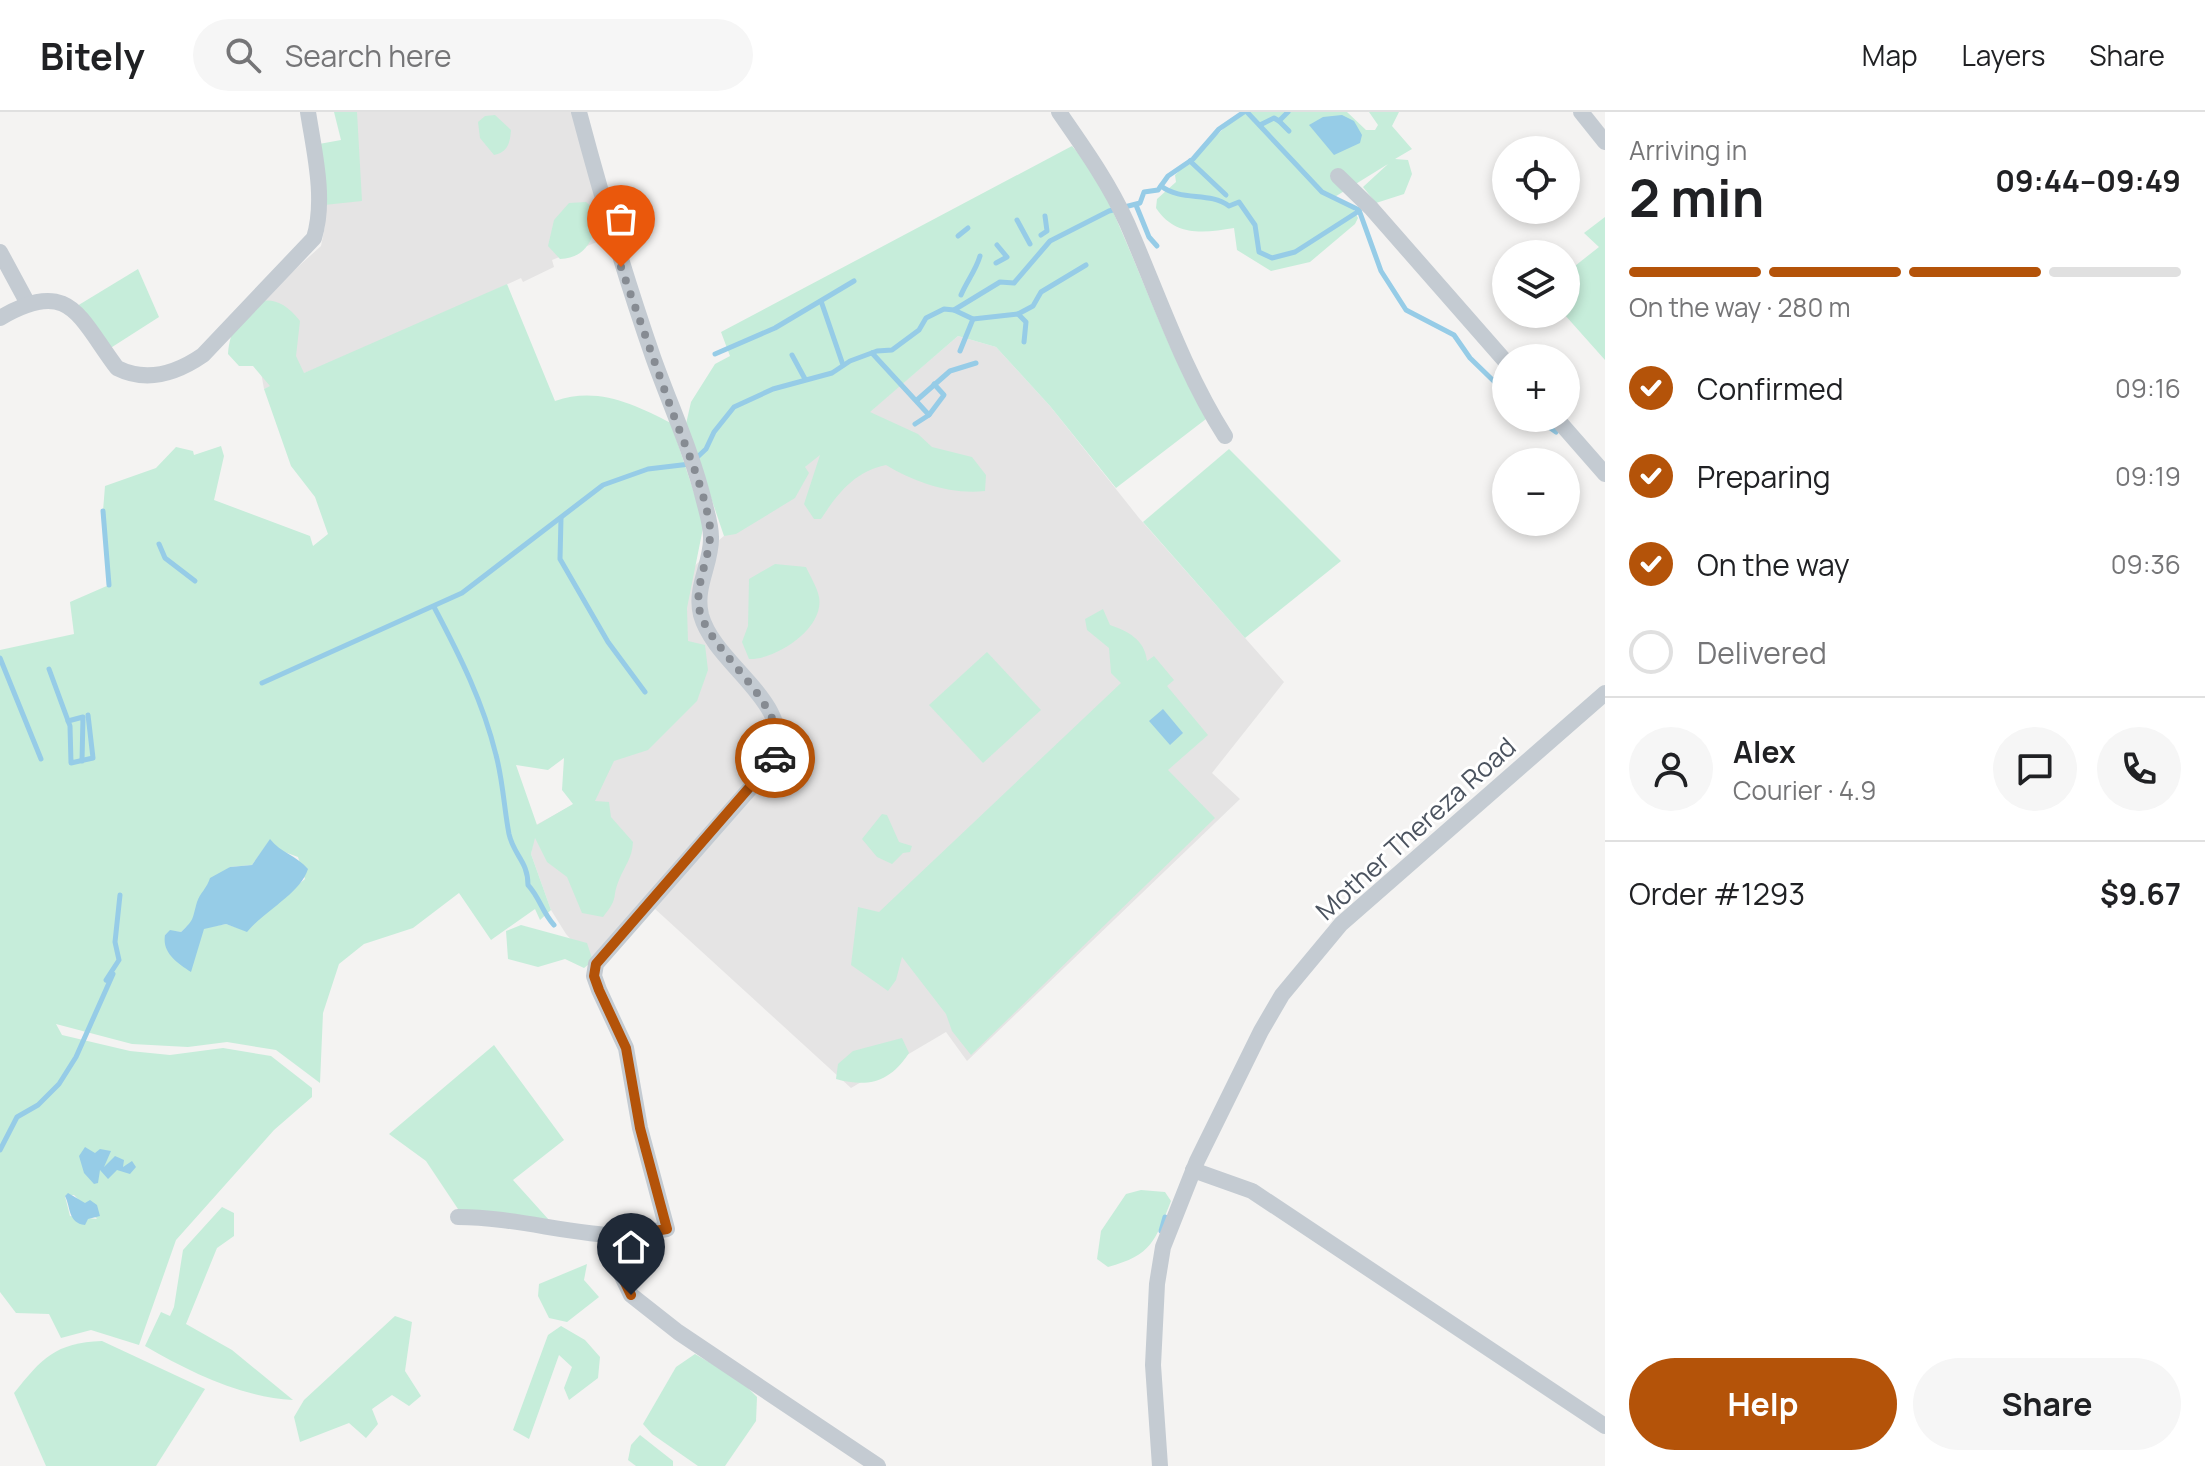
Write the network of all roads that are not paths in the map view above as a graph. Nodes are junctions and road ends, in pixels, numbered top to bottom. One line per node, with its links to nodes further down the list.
1 (308, 112): 8 (street)
2 (579, 112): 17 (street)
3 (1059, 112): 12 (street)
4 (1581, 112): 5 (street)
5 (1605, 142)
6 (1338, 176): 10 (street)
7 (0, 252): 8 (street)
8 (27, 302): 9 (street)
9 (0, 318)
10 (1492, 346)
11 (1568, 432): 13 (street)
12 (1225, 436)
13 (1605, 474)
14 (1605, 693): 15 (street, Mother Thereza Road)
15 (1193, 1170): 18 (street); 20 (street, Mother Thereza Road)
16 (458, 1217): 17 (street)
17 (623, 1236): 19 (street)
18 (1605, 1426)
19 (878, 1466)
20 (1160, 1466)

